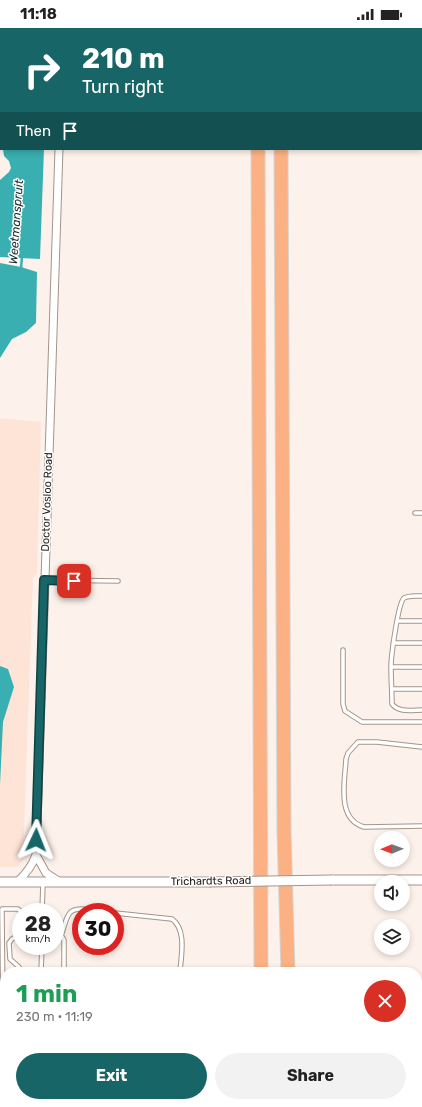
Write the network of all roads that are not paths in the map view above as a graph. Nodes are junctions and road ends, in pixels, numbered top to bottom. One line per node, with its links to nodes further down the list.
1 (59, 150): 6 (street, Doctor Vosloo Road)
2 (258, 150): 43 (highway)
3 (281, 150): 44 (highway)
4 (415, 513): 5 (lane)
5 (422, 513)
6 (44, 580): 7 (lane); 22 (street, Doctor Vosloo Road)
7 (118, 581)
8 (422, 596): 9 (lane)
9 (397, 621): 10 (lane); 11 (lane)
10 (422, 621)
11 (393, 643): 12 (lane); 14 (lane)
12 (422, 643)
13 (343, 650): 19 (lane)
14 (391, 667): 15 (lane); 16 (lane)
15 (422, 667)
16 (392, 689): 17 (lane); 18 (lane)
17 (422, 689)
18 (422, 710)
19 (422, 722)
20 (422, 747): 21 (lane)
21 (422, 826)
22 (36, 855): 24 (street, Doctor Vosloo Road); 27 (street)
23 (422, 880): 27 (street, Trichardts Road, bridge)
24 (18, 881): 25 (street, Trichardts Road); 26 (street, Trichardts Road)
25 (0, 882)
26 (43, 882): 27 (street, Trichardts Road); 28 (lane)
27 (60, 882)
28 (42, 903)
29 (12, 909): 35 (lane)
30 (72, 911): 32 (lane)
31 (124, 914): 42 (lane)
32 (64, 928)
33 (12, 939): 34 (lane)
34 (9, 943): 35 (lane); 39 (lane)
35 (2, 944): 38 (lane)
36 (42, 955): 40 (lane)
37 (64, 955): 41 (lane)
38 (3, 967)
39 (19, 967)
40 (41, 967)
41 (64, 967)
42 (180, 967)
43 (260, 967)
44 (288, 967)

